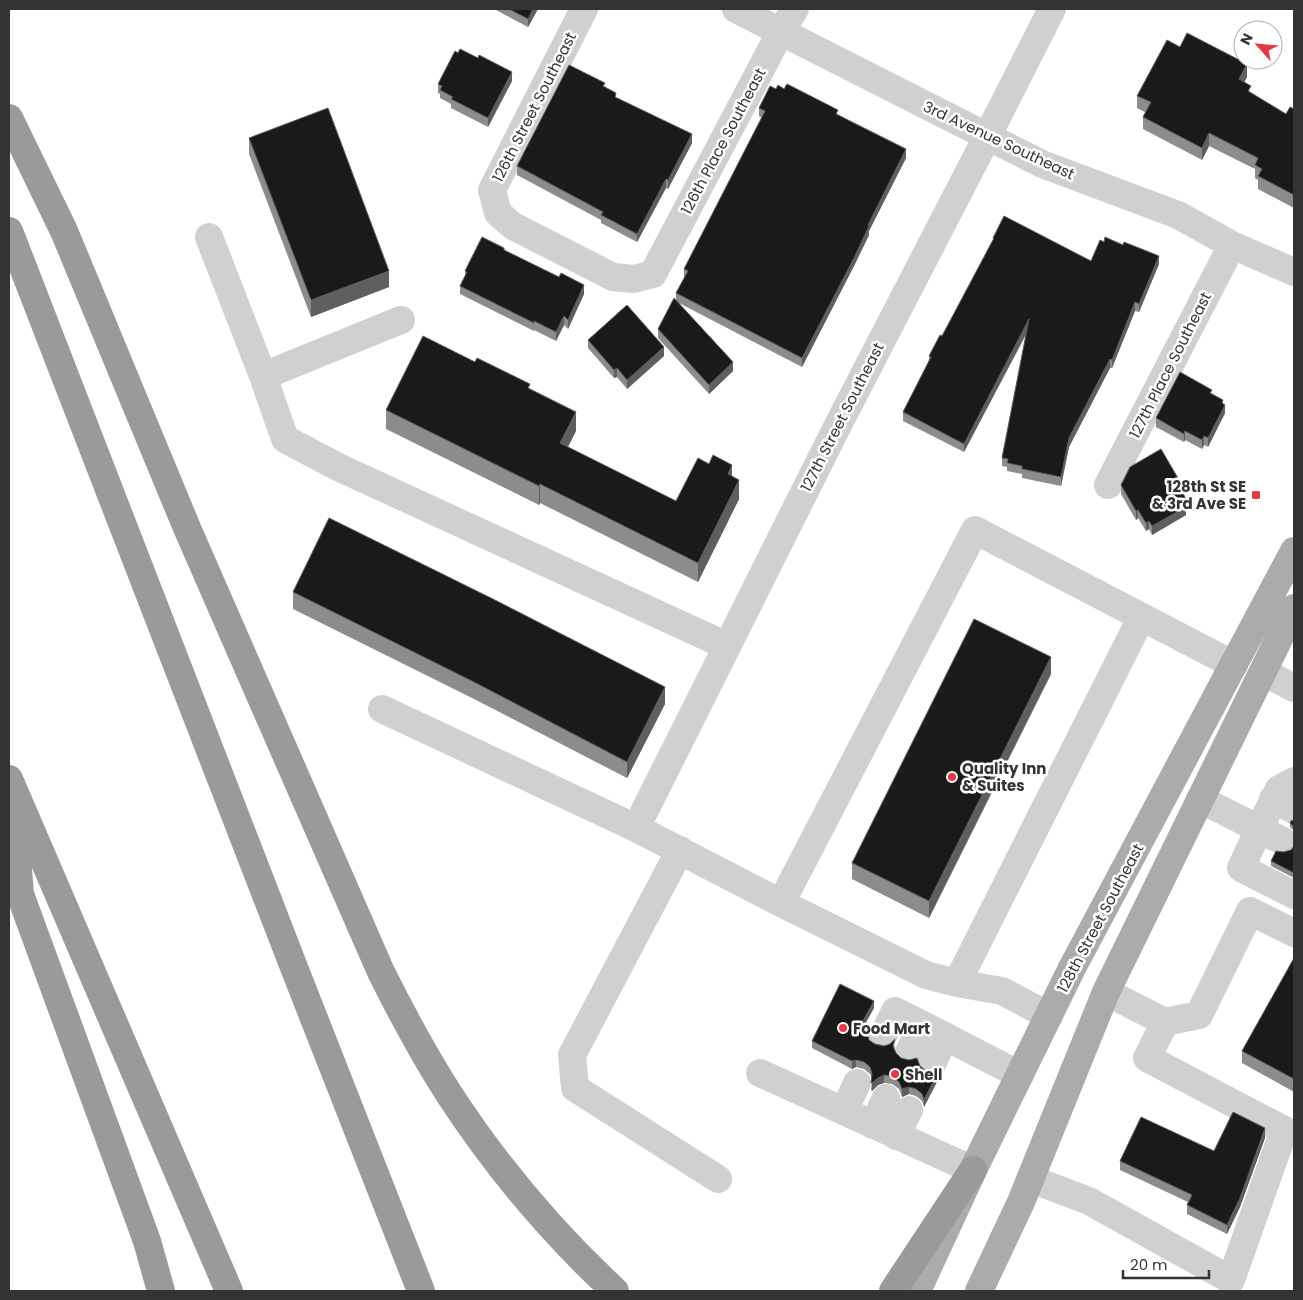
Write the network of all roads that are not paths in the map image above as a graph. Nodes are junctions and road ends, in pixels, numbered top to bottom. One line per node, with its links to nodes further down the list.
1 (584, 9): 12 (street, 126th Street Southeast)
2 (736, 9): 5 (street, 3rd Avenue Southeast)
3 (795, 9): 5 (street, 126th Place Southeast)
4 (1052, 9): 7 (street, 127th Street Southeast)
5 (781, 31): 7 (street, 3rd Avenue Southeast); 12 (street, 126th Place Southeast)
6 (9, 118): 55 (highway)
7 (988, 137): 10 (street, 3rd Avenue Southeast); 19 (street, 127th Street Southeast)
8 (9, 231): 54 (highway)
9 (209, 237): 14 (street)
10 (1232, 245): 11 (street, 3rd Avenue Southeast); 15 (street, 127th Place Southeast)
11 (1294, 272)
12 (652, 274)
13 (401, 320): 14 (street)
14 (262, 376): 19 (street)
15 (1108, 485)
16 (1294, 551): 20 (main road, 128th Street Southeast)
17 (1294, 608): 21 (main road)
18 (1142, 618): 20 (street); 34 (street); 36 (street)
19 (727, 646): 29 (street, 127th Street Southeast)
20 (1234, 665): 26 (main road, 128th Street Southeast)
21 (1263, 672): 22 (street); 27 (main road)
22 (1294, 688)
23 (382, 709): 29 (street)
24 (1294, 781): 28 (street)
25 (10, 782): 52 (highway); 53 (highway)
26 (1170, 785): 37 (main road); 38 (main road, 128th Street Southeast)
27 (1200, 799): 30 (street); 37 (main road)
28 (1284, 805): 30 (street)
29 (636, 828): 32 (street)
30 (1259, 829): 31 (street); 33 (street)
31 (1283, 841)
32 (680, 850): 34 (street); 50 (street)
33 (1294, 894)
34 (781, 903): 36 (street)
35 (1294, 933): 39 (street)
36 (957, 983): 38 (street)
37 (1106, 992): 39 (street); 51 (main road)
38 (1049, 1016): 44 (main road, 128th Street Southeast)
39 (1165, 1022): 51 (street)
40 (934, 1030): 41 (street); 42 (street); 44 (street)
41 (882, 1038)
42 (920, 1058)
43 (760, 1073): 47 (street)
44 (1020, 1075): 49 (main road, 128th Street Southeast)
45 (856, 1083): 47 (street)
46 (898, 1104): 48 (street)
47 (844, 1111): 48 (street)
48 (884, 1130): 49 (street)
49 (973, 1170): 56 (highway); 57 (main road, 128th Street Southeast)
50 (718, 1179)
51 (1031, 1179): 58 (main road)
52 (161, 1291)
53 (229, 1291)
54 (421, 1291)
55 (615, 1291)
56 (893, 1291)
57 (917, 1291)
58 (979, 1291)

